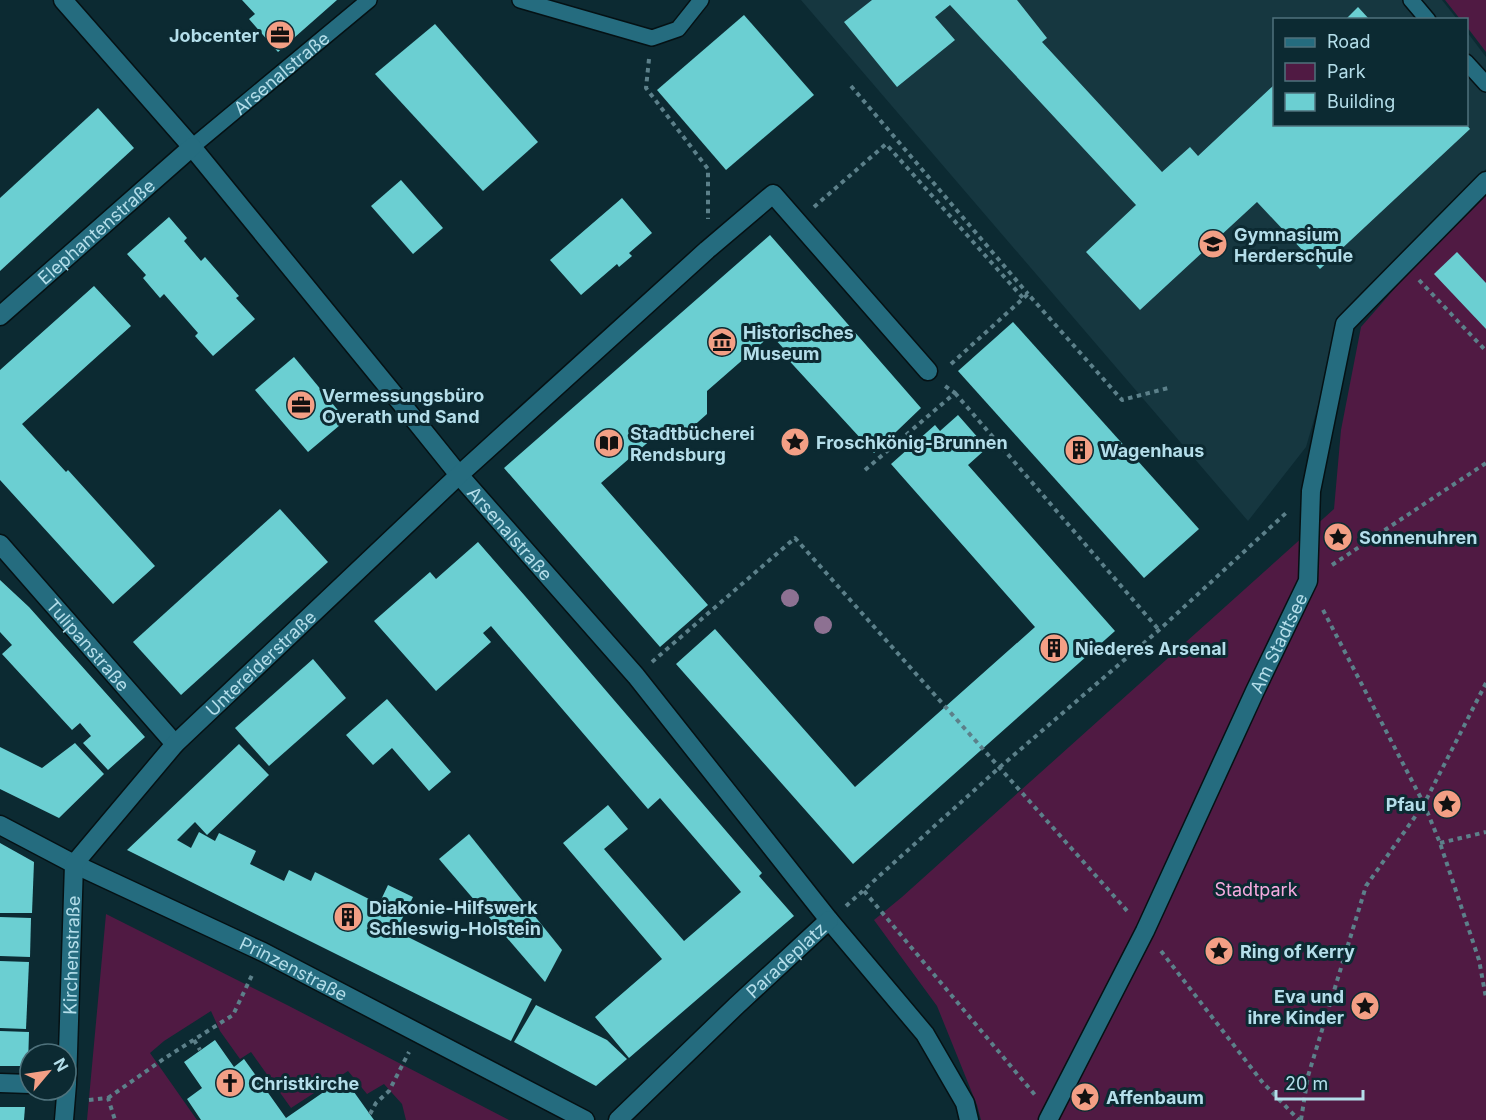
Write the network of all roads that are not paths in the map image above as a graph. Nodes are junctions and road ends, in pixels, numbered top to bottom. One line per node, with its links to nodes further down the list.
1 (63, 0): 9 (street, Arsenalstraße)
2 (369, 0): 9 (lane, Arsenalstraße)
3 (520, 0): 4 (lane)
4 (701, 0)
5 (1411, 0): 6 (lane)
6 (1426, 18)
7 (1468, 63): 8 (lane)
8 (1486, 84)
9 (192, 147): 11 (street, Elephantenstraße); 13 (street, Arsenalstraße)
10 (1486, 181): 22 (street, Am Stadtsee)
11 (0, 316)
12 (931, 375): 13 (street, Untereiderstraße)
13 (459, 475): 15 (street, Untereiderstraße); 18 (street, Arsenalstraße)
14 (0, 544): 15 (street, Tulipanstraße)
15 (175, 744): 17 (street, Untereiderstraße)
16 (0, 825): 17 (street, Prinzenstraße)
17 (74, 864): 19 (street, Kirchenstraße); 23 (street, Prinzenstraße)
18 (829, 920): 24 (street, Paradeplatz); 25 (street, Paradeplatz)
19 (68, 1042)
20 (0, 1083): 21 (street)
21 (18, 1083)
22 (1050, 1117)
23 (585, 1120)
24 (618, 1120)
25 (969, 1120)

